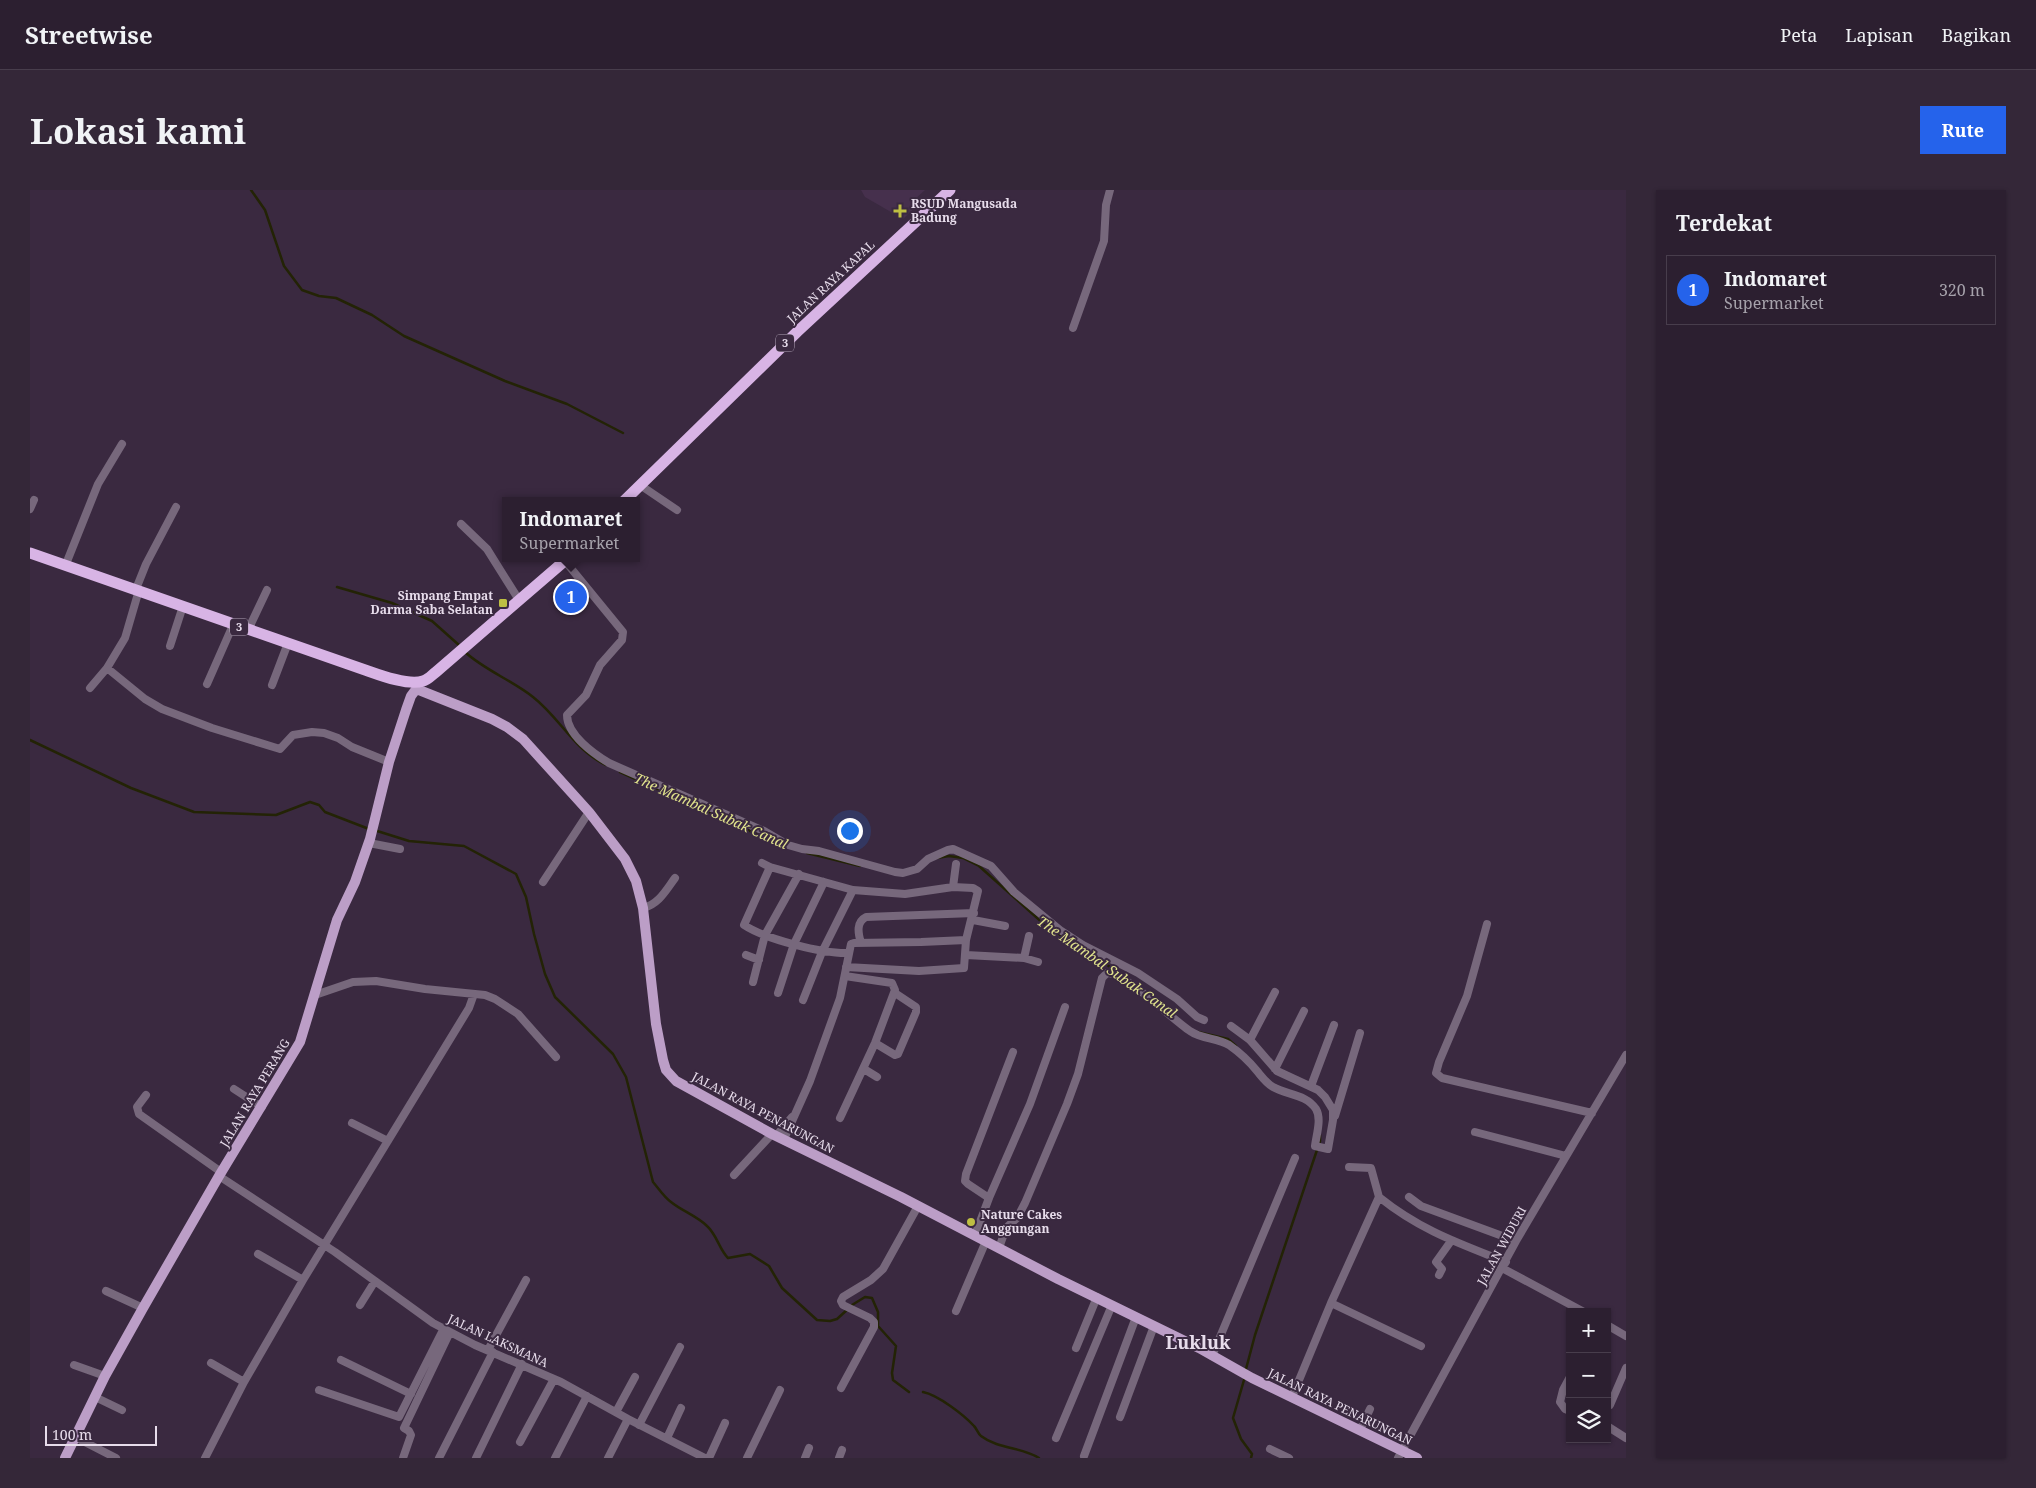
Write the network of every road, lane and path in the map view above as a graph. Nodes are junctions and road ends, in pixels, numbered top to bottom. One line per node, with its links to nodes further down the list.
1 (950, 190): 5 (highway, JALAN RAYA KAPAL / 3)
2 (1110, 190): 3 (street)
3 (1073, 328)
4 (122, 444): 15 (street)
5 (640, 485): 6 (highway, JALAN RAYA KAPAL / 3); 10 (street)
6 (628, 497)
7 (34, 500): 9 (street)
8 (176, 507): 16 (street)
9 (30, 509)
10 (677, 510)
11 (461, 524): 18 (street)
12 (30, 553): 15 (highway, 3)
13 (564, 562): 18 (highway)
14 (568, 562): 61 (street)
15 (66, 564): 16 (highway, 3)
16 (137, 590): 19 (highway, 3); 24 (street)
17 (267, 590): 21 (street)
18 (519, 600): 27 (highway)
19 (183, 606): 20 (highway, 3); 23 (street)
20 (233, 625): 21 (highway, 3); 25 (street)
21 (248, 630): 22 (highway, 3)
22 (288, 642): 26 (street); 27 (highway, 3)
23 (170, 646)
24 (107, 668): 28 (street); 29 (street)
25 (207, 684)
26 (272, 685)
27 (416, 685): 29 (main road, JALAN RAYA PERANG); 30 (main road, JALAN RAYA PENARUNGAN)
28 (90, 688)
29 (389, 762): 31 (main road, JALAN RAYA PERANG)
30 (589, 812): 38 (street); 42 (main road, JALAN RAYA PENARUNGAN)
31 (369, 841): 32 (street); 66 (main road, JALAN RAYA PERANG)
32 (400, 849)
33 (762, 863): 35 (street)
34 (956, 864): 40 (street)
35 (770, 867): 36 (street); 46 (street)
36 (799, 874): 39 (street); 46 (street)
37 (675, 878): 42 (street)
38 (543, 882)
39 (824, 882): 41 (street); 50 (street)
40 (953, 887): 41 (street); 43 (street)
41 (852, 890): 51 (street)
42 (643, 908): 92 (main road, JALAN RAYA PENARUNGAN)
43 (973, 917): 45 (street); 48 (street); 49 (street)
44 (1487, 924): 87 (street)
45 (1005, 926)
46 (765, 934): 50 (street); 56 (street)
47 (1030, 936): 55 (street)
48 (966, 940): 49 (street); 54 (street)
49 (861, 943): 52 (street)
50 (794, 944): 51 (street); 63 (street)
51 (822, 952): 52 (street); 68 (street)
52 (848, 953): 58 (street)
53 (746, 955): 56 (street)
54 (966, 955): 55 (street); 58 (street)
55 (1024, 958): 57 (street)
56 (759, 960): 60 (street)
57 (1038, 962)
58 (846, 967): 59 (street)
59 (844, 976): 64 (street); 92 (street)
60 (753, 982)
61 (1157, 986): 67 (street); 71 (street)
62 (1275, 992): 75 (street)
63 (778, 993)
64 (895, 993): 76 (street); 76 (street)
65 (474, 994): 66 (street); 79 (street); 93 (street)
66 (315, 995): 86 (main road, JALAN RAYA PERANG)
67 (1148, 998): 89 (street); 108 (street)
68 (803, 1000)
69 (1065, 1007): 101 (street)
70 (1304, 1011): 81 (street)
71 (1204, 1020)
72 (1334, 1025): 83 (street)
73 (1231, 1026): 75 (street)
74 (1360, 1033): 89 (street)
75 (1250, 1040): 81 (street)
76 (875, 1043): 80 (street)
77 (1013, 1052): 101 (street)
78 (1626, 1055): 87 (street, JALAN WIDURI)
79 (556, 1057)
80 (864, 1069): 82 (street); 88 (street)
81 (1275, 1069): 83 (street)
82 (877, 1077)
83 (1311, 1086): 89 (street)
84 (234, 1089): 86 (street)
85 (146, 1095): 97 (street, JALAN LAKSMANA)
86 (262, 1107): 97 (main road, JALAN RAYA PERANG)
87 (1592, 1113): 94 (street, JALAN WIDURI)
88 (840, 1118)
89 (1333, 1120)
90 (352, 1123): 93 (street)
91 (1474, 1132): 94 (street)
92 (777, 1136): 98 (street); 102 (main road, JALAN RAYA PENARUNGAN)
93 (388, 1141): 107 (street)
94 (1566, 1156): 106 (street, JALAN WIDURI)
95 (1295, 1158): 132 (street)
96 (1349, 1167): 99 (street)
97 (220, 1174): 107 (street, JALAN LAKSMANA); 120 (main road, JALAN RAYA PERANG)
98 (734, 1175)
99 (1380, 1196): 105 (street); 117 (street)
100 (1409, 1197): 106 (street)
101 (989, 1198): 103 (street)
102 (918, 1206): 103 (main road, JALAN RAYA PENARUNGAN); 143 (street)
103 (975, 1235): 104 (main road, JALAN RAYA PENARUNGAN)
104 (986, 1241): 108 (main road, JALAN RAYA PENARUNGAN); 122 (street)
105 (1451, 1241): 110 (street); 111 (street)
106 (1516, 1241): 110 (street, JALAN WIDURI)
107 (324, 1244): 112 (street); 113 (street, JALAN LAKSMANA)
108 (999, 1248): 116 (main road, JALAN RAYA PENARUNGAN)
109 (258, 1254): 112 (street)
110 (1504, 1265): 121 (street); 170 (street, JALAN WIDURI)
111 (1439, 1275)
112 (303, 1280): 141 (street)
113 (375, 1280): 118 (street); 126 (street, JALAN LAKSMANA)
114 (526, 1280): 131 (street)
115 (106, 1290): 120 (street)
116 (1097, 1297): 119 (main road, JALAN RAYA PENARUNGAN); 130 (street)
117 (1331, 1303): 128 (street); 149 (street)
118 (360, 1305)
119 (1112, 1305): 123 (main road, JALAN RAYA PENARUNGAN); 164 (street)
120 (143, 1308): 138 (main road, JALAN RAYA PERANG)
121 (1577, 1308)
122 (956, 1311)
123 (1136, 1318): 124 (main road, JALAN RAYA PENARUNGAN); 171 (street)
124 (1154, 1326): 132 (main road, JALAN RAYA PENARUNGAN); 156 (street)
125 (1611, 1327): 127 (street)
126 (447, 1330): 131 (street, JALAN LAKSMANA); 146 (street); 175 (street)
127 (1626, 1336)
128 (1421, 1346)
129 (680, 1347): 159 (street)
130 (1076, 1348)
131 (490, 1351): 135 (street, JALAN LAKSMANA); 176 (street)
132 (1212, 1356): 149 (main road, JALAN RAYA PENARUNGAN)
133 (341, 1360): 146 (street)
134 (211, 1363): 141 (street)
135 (522, 1364): 140 (street, JALAN LAKSMANA); 177 (street)
136 (74, 1365): 138 (street)
137 (1626, 1368): 150 (street)
138 (105, 1376): 148 (main road, JALAN RAYA PERANG)
139 (635, 1377): 155 (street)
140 (554, 1378): 147 (street, JALAN LAKSMANA); 166 (street)
141 (244, 1382): 174 (street)
142 (1566, 1384): 153 (street)
143 (841, 1388)
144 (319, 1390): 146 (street)
145 (780, 1390): 182 (street)
146 (411, 1394)
147 (588, 1396): 155 (street, JALAN LAKSMANA); 178 (street)
148 (95, 1397): 154 (street); 162 (main road, JALAN RAYA PERANG)
149 (1292, 1397): 161 (main road, JALAN RAYA PENARUNGAN)
150 (1611, 1403)
151 (681, 1408): 163 (street)
152 (1370, 1408): 161 (street)
153 (1566, 1409)
154 (122, 1410)
155 (616, 1412): 157 (street, JALAN LAKSMANA)
156 (1120, 1417)
157 (628, 1419): 159 (street, JALAN LAKSMANA); 179 (street)
158 (725, 1423): 181 (street)
159 (639, 1425): 163 (street, JALAN LAKSMANA)
160 (1611, 1429): 165 (street)
161 (1360, 1430): 170 (main road, JALAN RAYA PENARUNGAN)
162 (75, 1437): 172 (main road, JALAN RAYA PERANG); 173 (street)
163 (667, 1438): 180 (street, JALAN LAKSMANA)
164 (1056, 1438)
165 (1626, 1438)
166 (520, 1442)
167 (809, 1448): 183 (street)
168 (842, 1450): 184 (street)
169 (1270, 1450): 185 (street)
170 (1400, 1454): 186 (main road, JALAN RAYA PENARUNGAN)
171 (1084, 1456)
172 (65, 1458)
173 (116, 1458)
174 (205, 1458)
175 (403, 1458)
176 (439, 1458)
177 (476, 1458)
178 (555, 1458)
179 (608, 1458)
180 (705, 1458)
181 (710, 1458)
182 (747, 1458)
183 (805, 1458)
184 (839, 1458)
185 (1290, 1458)
186 (1417, 1458)

